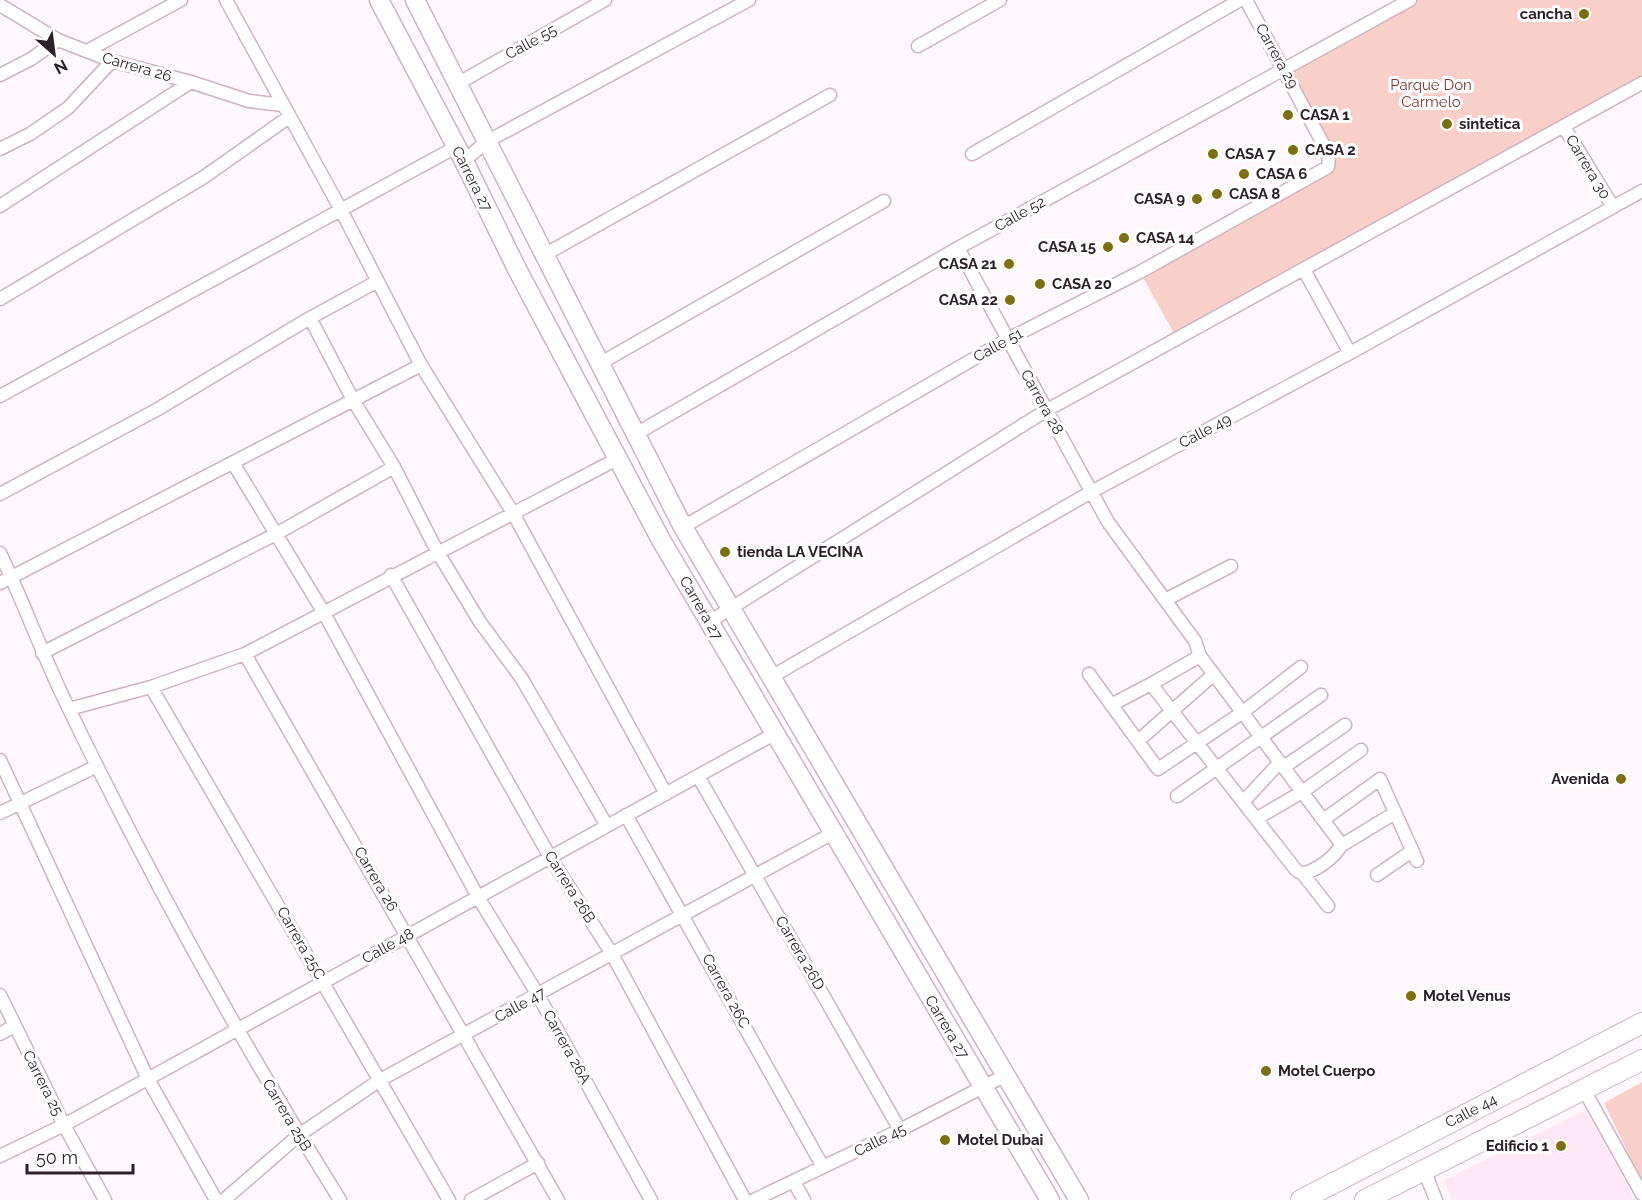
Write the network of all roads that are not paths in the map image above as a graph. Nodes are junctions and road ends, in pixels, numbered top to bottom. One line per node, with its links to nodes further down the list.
1 (181, 0): 14 (street)
2 (226, 0): 22 (street)
3 (379, 0): 27 (street, Carrera 27)
4 (415, 0): 20 (street, Carrera 27)
5 (605, 0): 20 (street, Calle 55)
6 (749, 0): 25 (street)
7 (1000, 0): 13 (street)
8 (1240, 0): 28 (street)
9 (1246, 0): 16 (street, Carrera 29)
10 (1410, 0): 16 (street, Calle 52)
11 (0, 5): 12 (street, Carrera 26)
12 (58, 40): 14 (street, Carrera 26); 17 (street)
13 (918, 46)
14 (87, 51): 15 (street, Carrera 26)
15 (112, 62): 18 (street, Carrera 26); 26 (street)
16 (1285, 70): 29 (street, Carrera 29); 35 (street, Calle 52)
17 (0, 75)
18 (191, 82): 22 (street, Carrera 26); 32 (street)
19 (1642, 83): 24 (street)
20 (457, 84): 25 (street, Carrera 27)
21 (830, 95): 36 (street)
22 (283, 105): 23 (street)
23 (289, 117): 34 (street); 39 (street)
24 (1564, 127): 33 (street, Carrera 30); 37 (street)
25 (486, 142): 27 (street); 36 (street, Carrera 27)
26 (0, 149)
27 (460, 154): 34 (street); 49 (street, Carrera 27)
28 (972, 154)
29 (1318, 173): 41 (street, Calle 51)
30 (1642, 191): 33 (street, Calle 49)
31 (884, 201): 43 (street)
32 (0, 206)
33 (1613, 207): 42 (street, Calle 49)
34 (340, 208): 38 (street); 45 (street)
35 (958, 248): 41 (street, Carrera 28); 48 (street, Calle 52)
36 (543, 255): 43 (street, Carrera 27)
37 (1304, 270): 42 (street); 47 (street)
38 (376, 282): 40 (street); 44 (street)
39 (0, 299)
40 (310, 318): 46 (street); 53 (street)
41 (1008, 339): 47 (street, Carrera 28); 55 (street, Calle 51)
42 (1350, 353): 52 (street, Calle 49)
43 (599, 364): 48 (street, Carrera 27)
44 (421, 365): 46 (street); 54 (street)
45 (0, 396)
46 (353, 400): 50 (street); 51 (street)
47 (1047, 411): 52 (street, Carrera 28); 64 (street)
48 (634, 435): 55 (street, Carrera 27)
49 (617, 459): 54 (street); 66 (street, Carrera 27)
50 (233, 463): 56 (street, Carrera 26A); 61 (street)
51 (394, 467): 56 (street); 57 (street)
52 (1091, 492): 63 (street, Carrera 28); 73 (street, Calle 49)
53 (0, 494)
54 (513, 513): 57 (street); 93 (street)
55 (683, 526): 64 (street, Carrera 27)
56 (276, 534): 65 (street, Carrera 26A); 67 (street)
57 (437, 551): 60 (street); 102 (street)
58 (0, 553): 61 (street, Carrera 25B)
59 (1231, 566): 63 (street)
60 (391, 576): 65 (street); 105 (street, Carrera 26B)
61 (12, 577): 62 (street); 67 (street, Carrera 25B)
62 (0, 583)
63 (1165, 600): 69 (street, Carrera 28)
64 (732, 609): 66 (street); 73 (street, Carrera 27)
65 (324, 613): 68 (street); 109 (street, Carrera 26A)
66 (709, 622): 82 (street, Carrera 27)
67 (42, 653): 78 (street, Carrera 25B)
68 (245, 654): 75 (street); 112 (street, Carrera 26)
69 (1200, 656): 72 (street, Carrera 28); 74 (street)
70 (1301, 667): 80 (street)
71 (1089, 674): 77 (street)
72 (1214, 674): 79 (street); 80 (street, Carrera 28)
73 (771, 677): 123 (street, Carrera 27)
74 (1151, 684): 77 (street); 79 (street)
75 (151, 687): 78 (street); 114 (street, Carrera 25C)
76 (1321, 695): 83 (street)
77 (1111, 705): 84 (street)
78 (69, 709): 89 (street, Carrera 25B)
79 (1174, 712): 84 (street); 85 (street)
80 (1243, 712): 83 (street, Carrera 28); 85 (street)
81 (1346, 724): 88 (street)
82 (774, 734): 91 (street, Calle 48); 103 (street, Carrera 27)
83 (1263, 738): 88 (street, Carrera 28); 90 (street)
84 (1138, 741): 85 (street)
85 (1197, 742): 90 (street)
86 (1361, 750): 92 (street)
87 (0, 760): 96 (street)
88 (1282, 765): 92 (street, Carrera 28); 95 (street)
89 (97, 766): 96 (street); 119 (street, Carrera 25B)
90 (1218, 769): 94 (street); 95 (street)
91 (698, 776): 93 (street, Calle 48); 107 (street, Carrera 26D)
92 (1302, 792): 100 (street); 101 (street, Carrera 28)
93 (666, 794): 99 (street, Calle 48)
94 (1177, 796)
95 (1243, 802): 100 (street)
96 (21, 804): 97 (street); 124 (street)
97 (0, 813)
98 (1395, 813): 101 (street); 104 (street); 108 (street)
99 (627, 815): 102 (street, Calle 48); 111 (street, Carrera 26C)
100 (1256, 819): 106 (street)
101 (1323, 820): 104 (street, Carrera 28)
102 (607, 826): 105 (street, Calle 48)
103 (832, 833): 107 (street, Calle 47); 126 (street, Carrera 27)
104 (1342, 845): 106 (street)
105 (550, 857): 109 (street, Calle 48); 113 (street, Carrera 26B)
106 (1303, 874): 110 (street)
107 (756, 875): 111 (street, Calle 47); 129 (street, Carrera 26D)
108 (1377, 875)
109 (478, 897): 112 (street, Calle 48); 116 (street, Carrera 26A)
110 (1328, 906)
111 (684, 915): 113 (street, Calle 47); 133 (street, Carrera 26C)
112 (408, 936): 114 (street, Calle 48); 121 (street, Carrera 26)
113 (612, 954): 116 (street, Calle 47); 145 (street, Carrera 26B)
114 (324, 982): 119 (street, Calle 48); 125 (street, Carrera 25C)
115 (0, 995): 118 (street, Carrera 25)
116 (538, 995): 121 (street, Calle 47); 144 (street, Carrera 26A)
117 (1642, 1023): 150 (main road, Calle 44)
118 (14, 1026): 120 (street); 128 (street, Carrera 25)
119 (236, 1030): 124 (street, Calle 48); 130 (street, Carrera 25B)
120 (0, 1034)
121 (463, 1036): 125 (street, Calle 47); 132 (street, Carrera 26)
122 (1642, 1059): 127 (main road)
123 (1004, 1076): 126 (street, Calle 45); 149 (street, Carrera 27)
124 (148, 1078): 128 (street, Calle 48); 138 (street)
125 (380, 1080): 130 (street, Calle 47); 141 (street, Carrera 25C)
126 (983, 1087): 129 (street, Calle 45); 148 (street, Carrera 27)
127 (1584, 1090): 134 (main road); 136 (street)
128 (64, 1125): 131 (street, Calle 48); 137 (street, Carrera 25)
129 (900, 1130): 133 (street, Calle 45)
130 (299, 1135): 139 (street, Calle 47); 140 (street, Carrera 25B)
131 (0, 1156)
132 (538, 1163): 142 (street); 143 (street, Carrera 26)
133 (823, 1167): 135 (street, Calle 45)
134 (1424, 1170): 151 (main road); 152 (street)
135 (794, 1182): 146 (street, Calle 45); 147 (street)
136 (1642, 1194)
137 (105, 1200)
138 (216, 1200)
139 (224, 1200)
140 (340, 1200)
141 (449, 1200)
142 (471, 1200)
143 (558, 1200)
144 (651, 1200)
145 (745, 1200)
146 (754, 1200)
147 (804, 1200)
148 (1050, 1200)
149 (1079, 1200)
150 (1301, 1200)
151 (1365, 1200)
152 (1436, 1200)

